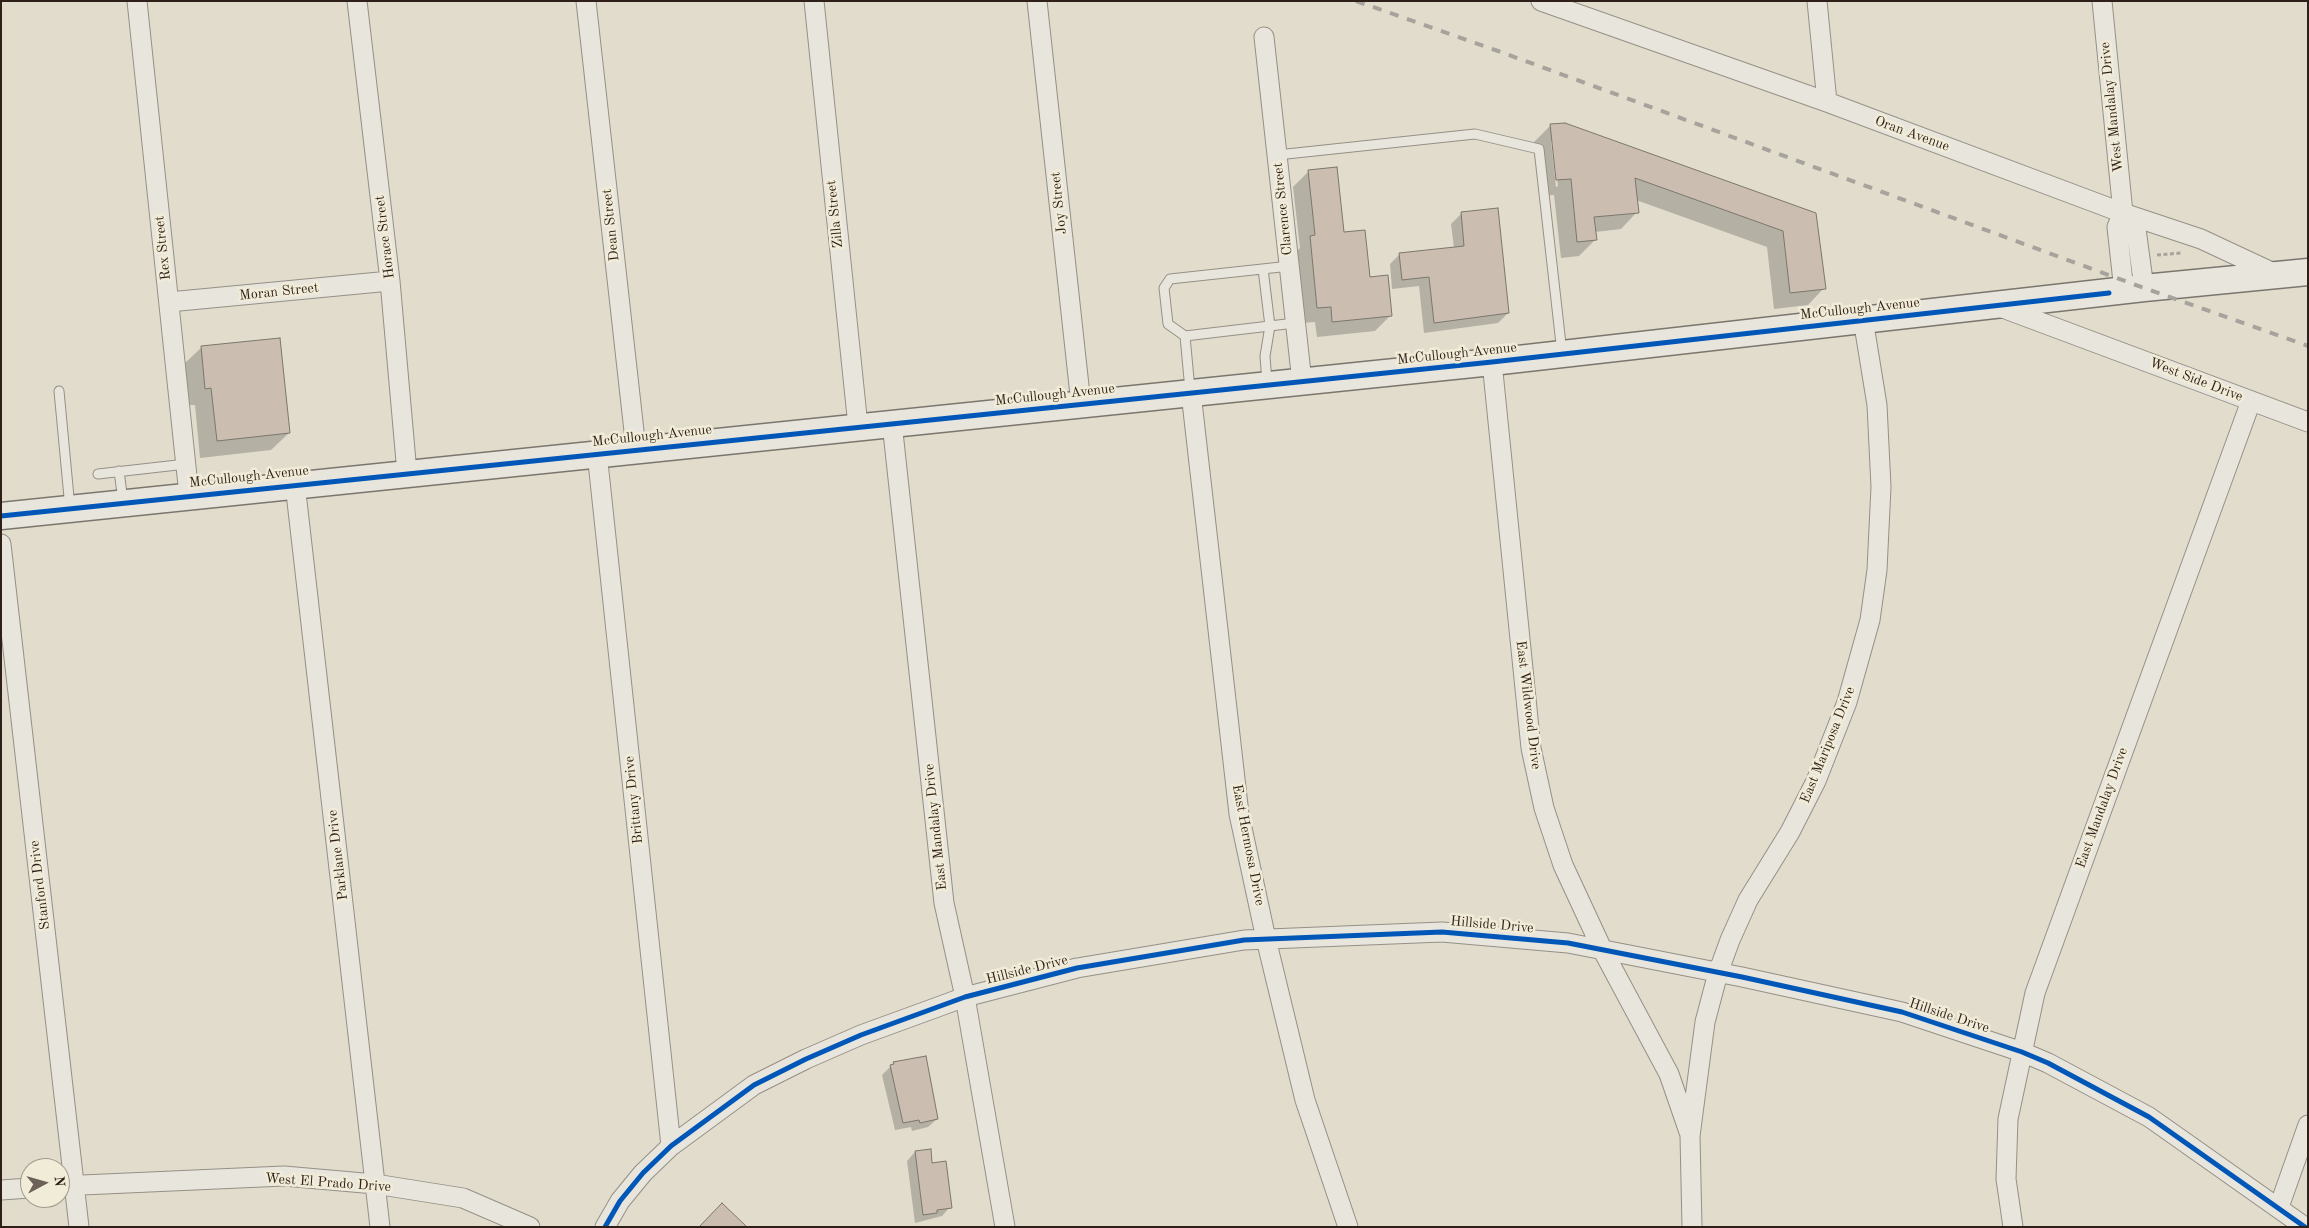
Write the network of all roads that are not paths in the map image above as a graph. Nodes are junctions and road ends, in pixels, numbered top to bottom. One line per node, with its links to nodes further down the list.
1 (138, 1): 19 (street, Rex Street)
2 (357, 1): 17 (street, Horace Street)
3 (586, 1): 36 (street, Dean Street)
4 (814, 1): 35 (street, Zilla Street)
5 (1037, 1): 32 (street, Joy Street)
6 (1541, 1): 10 (street, Oran Avenue)
7 (1817, 1): 10 (street)
8 (2102, 1): 12 (street, West Mandalay Drive)
9 (1264, 37): 11 (street, Clarence Street)
10 (1827, 102): 12 (street, Oran Avenue)
11 (1278, 155): 13 (street, Clarence Street); 25 (lane)
12 (2123, 213): 16 (street, Oran Avenue); 18 (street, West Mandalay Drive)
13 (1290, 266): 14 (lane); 22 (street, Clarence Street)
14 (1263, 269): 23 (lane); 24 (lane)
15 (2308, 272): 16 (main road, McCullough Avenue)
16 (2279, 275): 18 (main road, McCullough Avenue)
17 (390, 281): 19 (street, Moran Street); 40 (street, Horace Street)
18 (2134, 289): 20 (main road, McCullough Avenue)
19 (169, 302): 38 (street, Rex Street)
20 (1997, 306): 21 (main road, McCullough Avenue); 31 (street, West Side Drive)
21 (1863, 320): 25 (main road, McCullough Avenue); 50 (street, East Mariposa Drive)
22 (1296, 323): 23 (lane); 27 (street, Clarence Street)
23 (1270, 326): 24 (lane); 28 (lane)
24 (1184, 336): 30 (lane)
25 (1562, 354): 26 (main road, McCullough Avenue)
26 (1492, 362): 27 (main road, McCullough Avenue); 49 (street, East Wildwood Drive)
27 (1302, 382): 28 (main road, McCullough Avenue)
28 (1268, 385): 30 (main road, McCullough Avenue)
29 (58, 391): 45 (lane)
30 (1190, 393): 32 (main road, McCullough Avenue); 48 (street, East Hermosa Drive)
31 (2251, 401): 33 (street, West Side Drive); 52 (street, East Mandalay Drive)
32 (1081, 404): 34 (main road, McCullough Avenue)
33 (2308, 422)
34 (892, 423): 35 (main road, McCullough Avenue); 51 (street, East Mandalay Drive)
35 (858, 426): 36 (main road, McCullough Avenue)
36 (636, 449): 37 (main road, McCullough Avenue)
37 (597, 453): 40 (main road, McCullough Avenue); 55 (street, Brittany Drive)
38 (186, 464): 39 (lane); 43 (street, Rex Street)
39 (119, 471): 41 (lane); 44 (lane)
40 (408, 473): 42 (main road, McCullough Avenue)
41 (98, 474)
42 (295, 484): 43 (main road, McCullough Avenue); 57 (street, Parklane Drive)
43 (190, 495): 44 (main road, McCullough Avenue)
44 (123, 502): 45 (main road, McCullough Avenue)
45 (70, 508): 46 (main road, McCullough Avenue)
46 (1, 516)
47 (1, 544): 56 (street, Stanford Drive)
48 (1266, 939): 49 (street, Hillside Drive); 51 (street, Hillside Drive); 68 (street, East Hermosa Drive)
49 (1602, 949): 50 (street, Hillside Drive); 54 (street, East Wildwood Drive)
50 (1718, 973): 52 (street, Hillside Drive); 54 (street, East Wildwood Drive)
51 (965, 997): 55 (street, Hillside Drive); 67 (street, East Mandalay Drive)
52 (2022, 1052): 62 (street, Hillside Drive); 70 (street, East Mandalay Drive)
53 (2308, 1125): 62 (street)
54 (1690, 1136): 69 (street, East Wildwood Drive)
55 (671, 1146): 66 (street, Hillside Drive)
56 (64, 1158)
57 (376, 1184): 58 (street, West El Prado Drive); 64 (street, Parklane Drive); 65 (street, West El Prado Drive)
58 (70, 1185)
59 (20, 1189): 60 (street)
60 (1, 1190)
61 (70, 1196): 63 (street, Stanford Drive)
62 (2279, 1207): 71 (street, Hillside Drive)
63 (79, 1227)
64 (380, 1227)
65 (530, 1227)
66 (605, 1227)
67 (1005, 1227)
68 (1348, 1227)
69 (1692, 1227)
70 (2012, 1227)
71 (2305, 1227)

